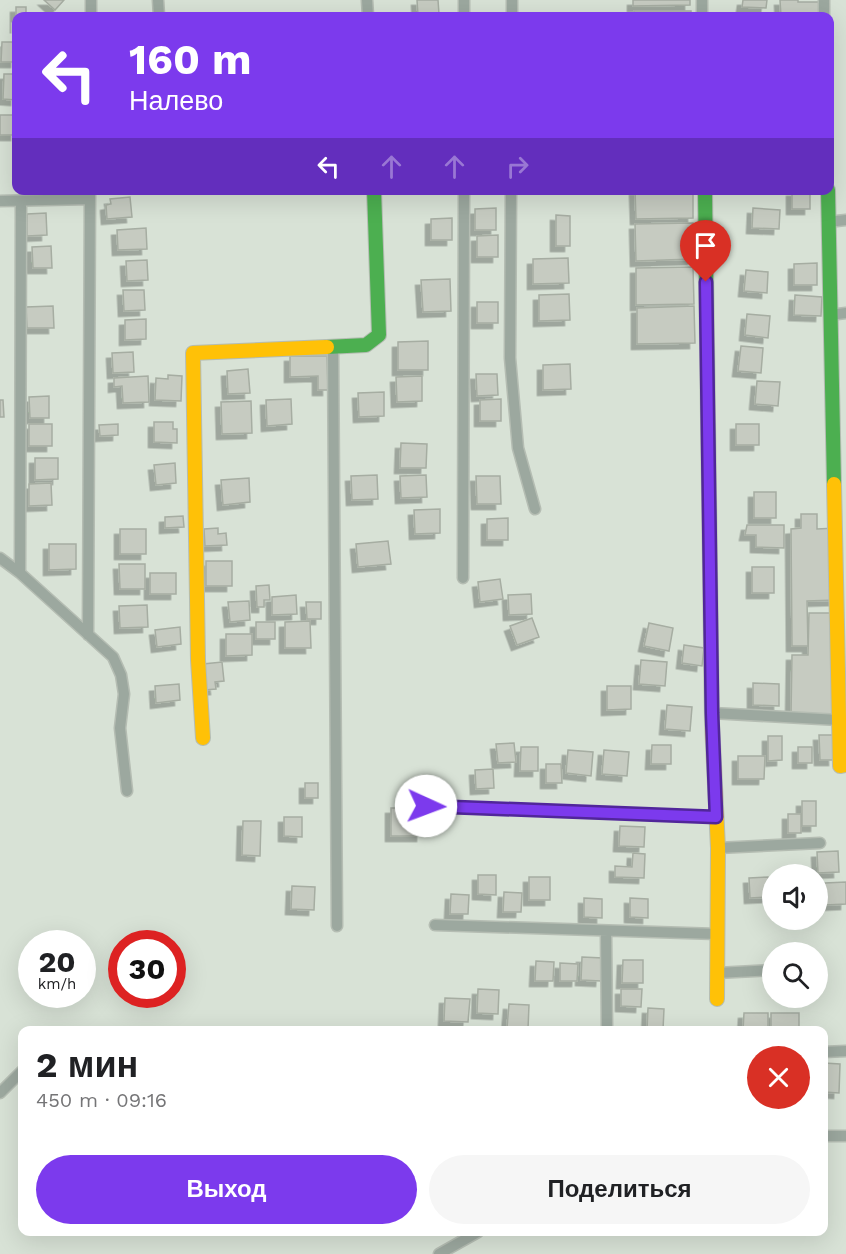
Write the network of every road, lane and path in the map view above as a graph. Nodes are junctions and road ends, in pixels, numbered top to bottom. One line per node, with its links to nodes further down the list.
1 (90, 195): 8 (street); 19 (street)
2 (374, 195): 13 (street)
3 (464, 195): 17 (street)
4 (511, 195): 14 (street)
5 (705, 195): 20 (street)
6 (828, 195): 10 (street)
7 (0, 201): 8 (street)
8 (21, 201): 16 (street)
9 (846, 220): 10 (street)
10 (828, 222): 12 (street)
11 (846, 313): 12 (street)
12 (830, 315): 18 (street)
13 (333, 347): 22 (street); 30 (street)
14 (535, 509)
15 (0, 558): 16 (street)
16 (20, 573): 19 (street)
17 (463, 578)
18 (841, 614): 21 (street)
19 (88, 635): 24 (street)
20 (712, 713): 21 (street); 26 (street)
21 (841, 714): 23 (street)
22 (203, 738)
23 (846, 765)
24 (127, 791)
25 (426, 806): 26 (street)
26 (716, 817): 28 (street)
27 (820, 843): 28 (street)
28 (718, 848): 32 (street)
29 (435, 925): 31 (street)
30 (337, 926)
31 (606, 932): 32 (street); 36 (street)
32 (717, 934): 34 (street)
33 (762, 971): 34 (street)
34 (717, 973): 35 (street)
35 (717, 999)
36 (607, 1026)
37 (846, 1051): 38 (street)
38 (828, 1052)
39 (18, 1075): 40 (street)
40 (0, 1093)
41 (828, 1136): 42 (street)
42 (846, 1136)
43 (471, 1236): 44 (street)
44 (439, 1254)

